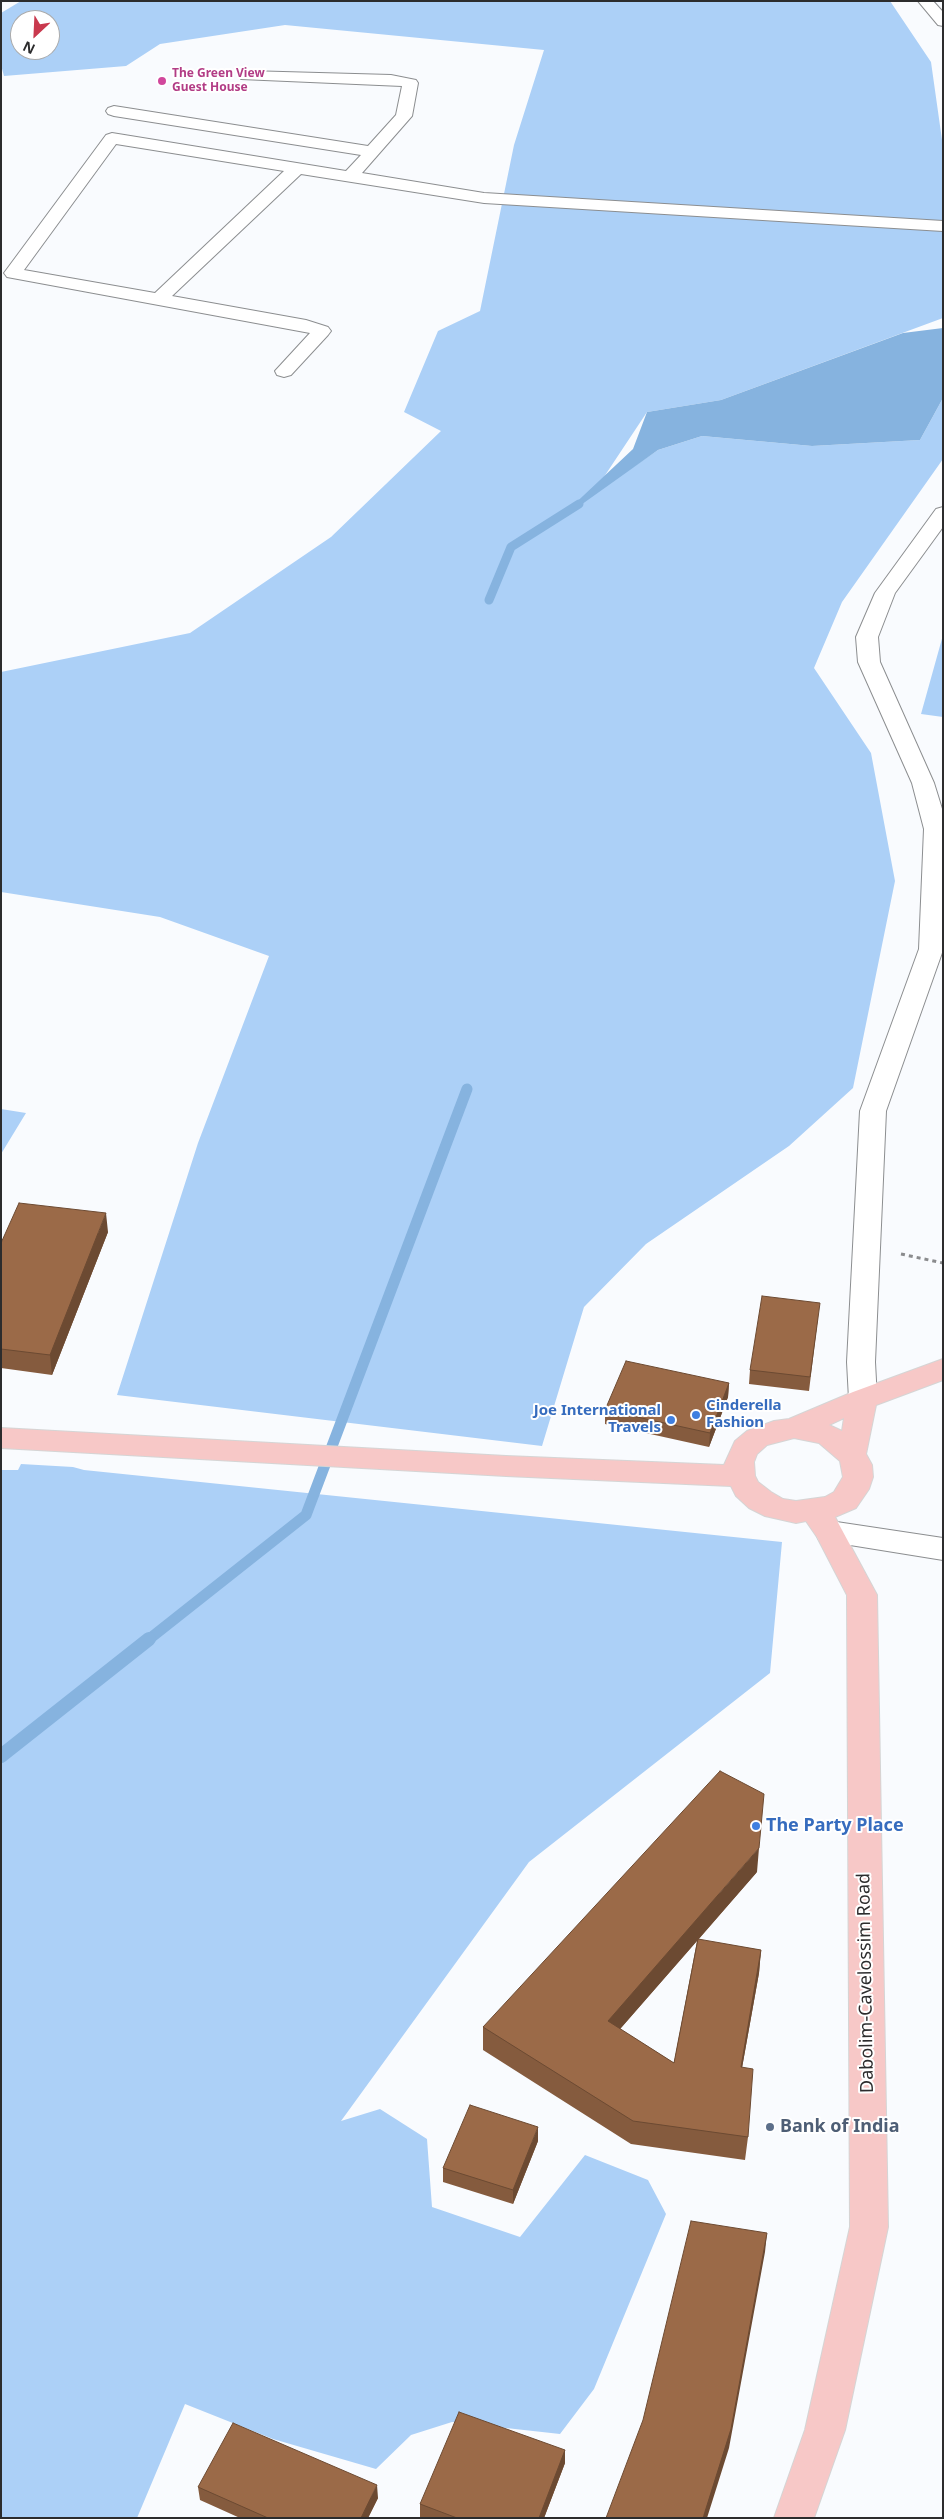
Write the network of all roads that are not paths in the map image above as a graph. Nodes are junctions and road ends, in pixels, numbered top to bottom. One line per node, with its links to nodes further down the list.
1 (925, 1): 2 (street)
2 (943, 22)
3 (247, 76): 7 (street)
4 (126, 99): 5 (street)
5 (114, 110): 6 (street); 7 (street)
6 (104, 130): 8 (street); 11 (street)
7 (372, 152): 9 (street)
8 (297, 168): 9 (street); 12 (street)
9 (351, 176): 10 (street)
10 (943, 226)
11 (7, 274): 12 (street)
12 (159, 299): 13 (street)
13 (284, 371)
14 (943, 513): 16 (street)
15 (943, 1369): 16 (main road)
16 (863, 1398): 17 (main road); 19 (main road)
17 (794, 1428): 19 (main road); 20 (main road)
18 (1, 1438): 20 (main road)
19 (852, 1454): 21 (main road)
20 (740, 1476): 21 (main road)
21 (823, 1522): 22 (street); 23 (main road, Dabolim-Cavelossim Road)
22 (943, 1549)
23 (794, 2518)

